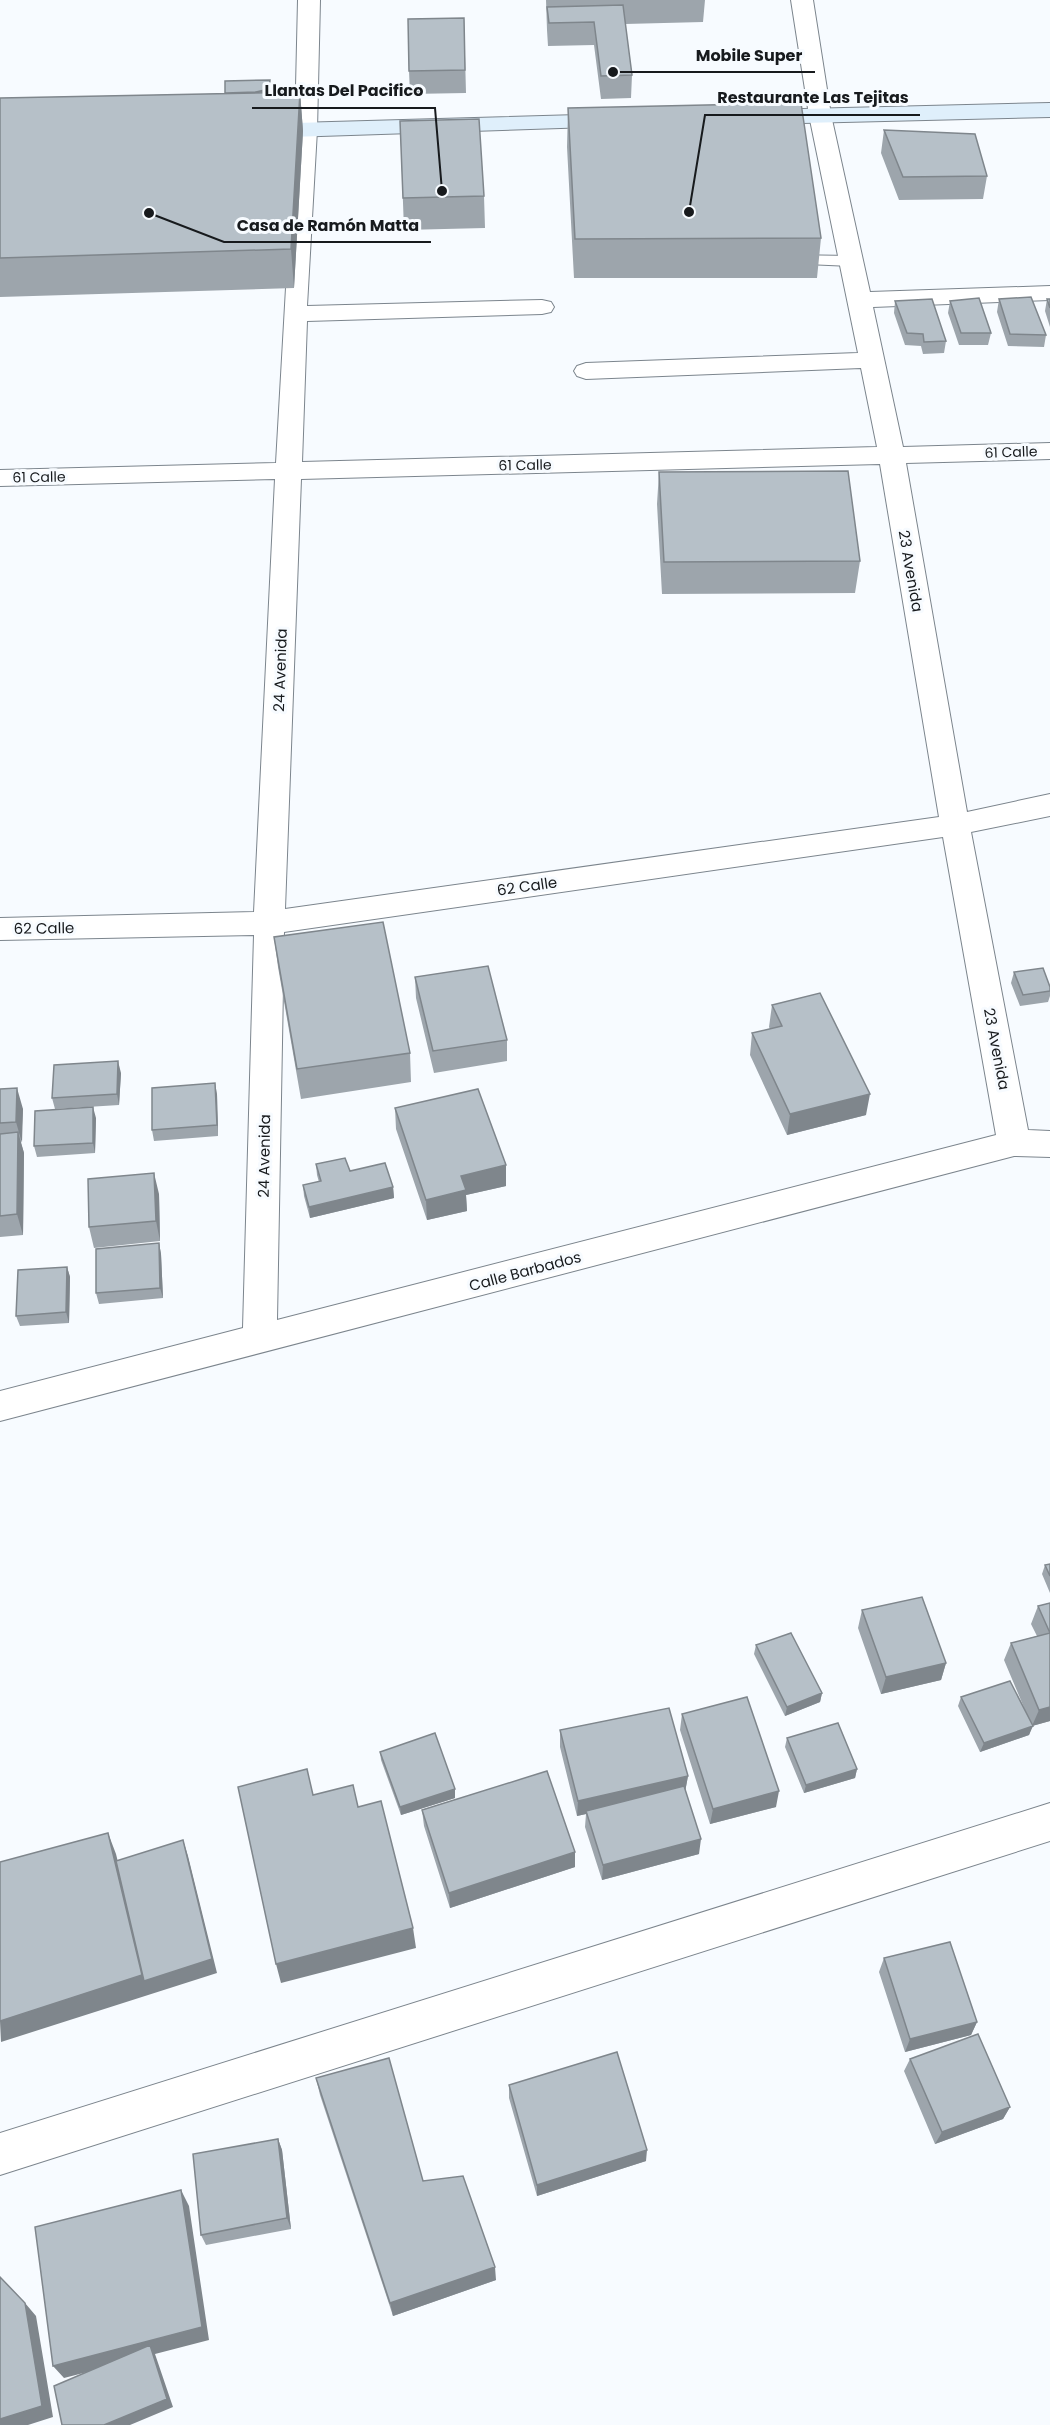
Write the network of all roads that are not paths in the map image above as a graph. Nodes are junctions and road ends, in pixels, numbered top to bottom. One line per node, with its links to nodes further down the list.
1 (309, 0): 7 (street, 24 Avenida)
2 (802, 0): 4 (street, 23 Avenida)
3 (1050, 110): 4 (main road)
4 (820, 115): 5 (main road); 10 (street, 23 Avenida)
5 (741, 117)
6 (638, 120): 7 (main road)
7 (306, 130): 8 (main road); 14 (street, 24 Avenida)
8 (235, 132)
9 (776, 260): 10 (lane)
10 (851, 261): 12 (street, 23 Avenida)
11 (1050, 293): 12 (street)
12 (859, 300): 15 (street, 23 Avenida)
13 (542, 307): 14 (street)
14 (296, 314): 19 (street, 24 Avenida)
15 (871, 360): 16 (street); 18 (street, 23 Avenida)
16 (586, 371)
17 (1050, 451): 18 (street, 61 Calle)
18 (892, 456): 19 (street, 61 Calle); 22 (street, 23 Avenida)
19 (289, 471): 20 (street, 61 Calle); 23 (street, 24 Avenida)
20 (0, 478)
21 (1050, 805): 22 (street, 62 Calle)
22 (955, 825): 23 (street, 62 Calle); 25 (street, 23 Avenida)
23 (269, 923): 24 (street, 62 Calle); 27 (street, 24 Avenida)
24 (0, 929)
25 (1014, 1143): 26 (street, Calle Barbados); 27 (street, Calle Barbados)
26 (1050, 1144)
27 (260, 1340): 28 (street, Calle Barbados)
28 (0, 1406)
29 (1050, 1822): 30 (street)
30 (0, 2154)

